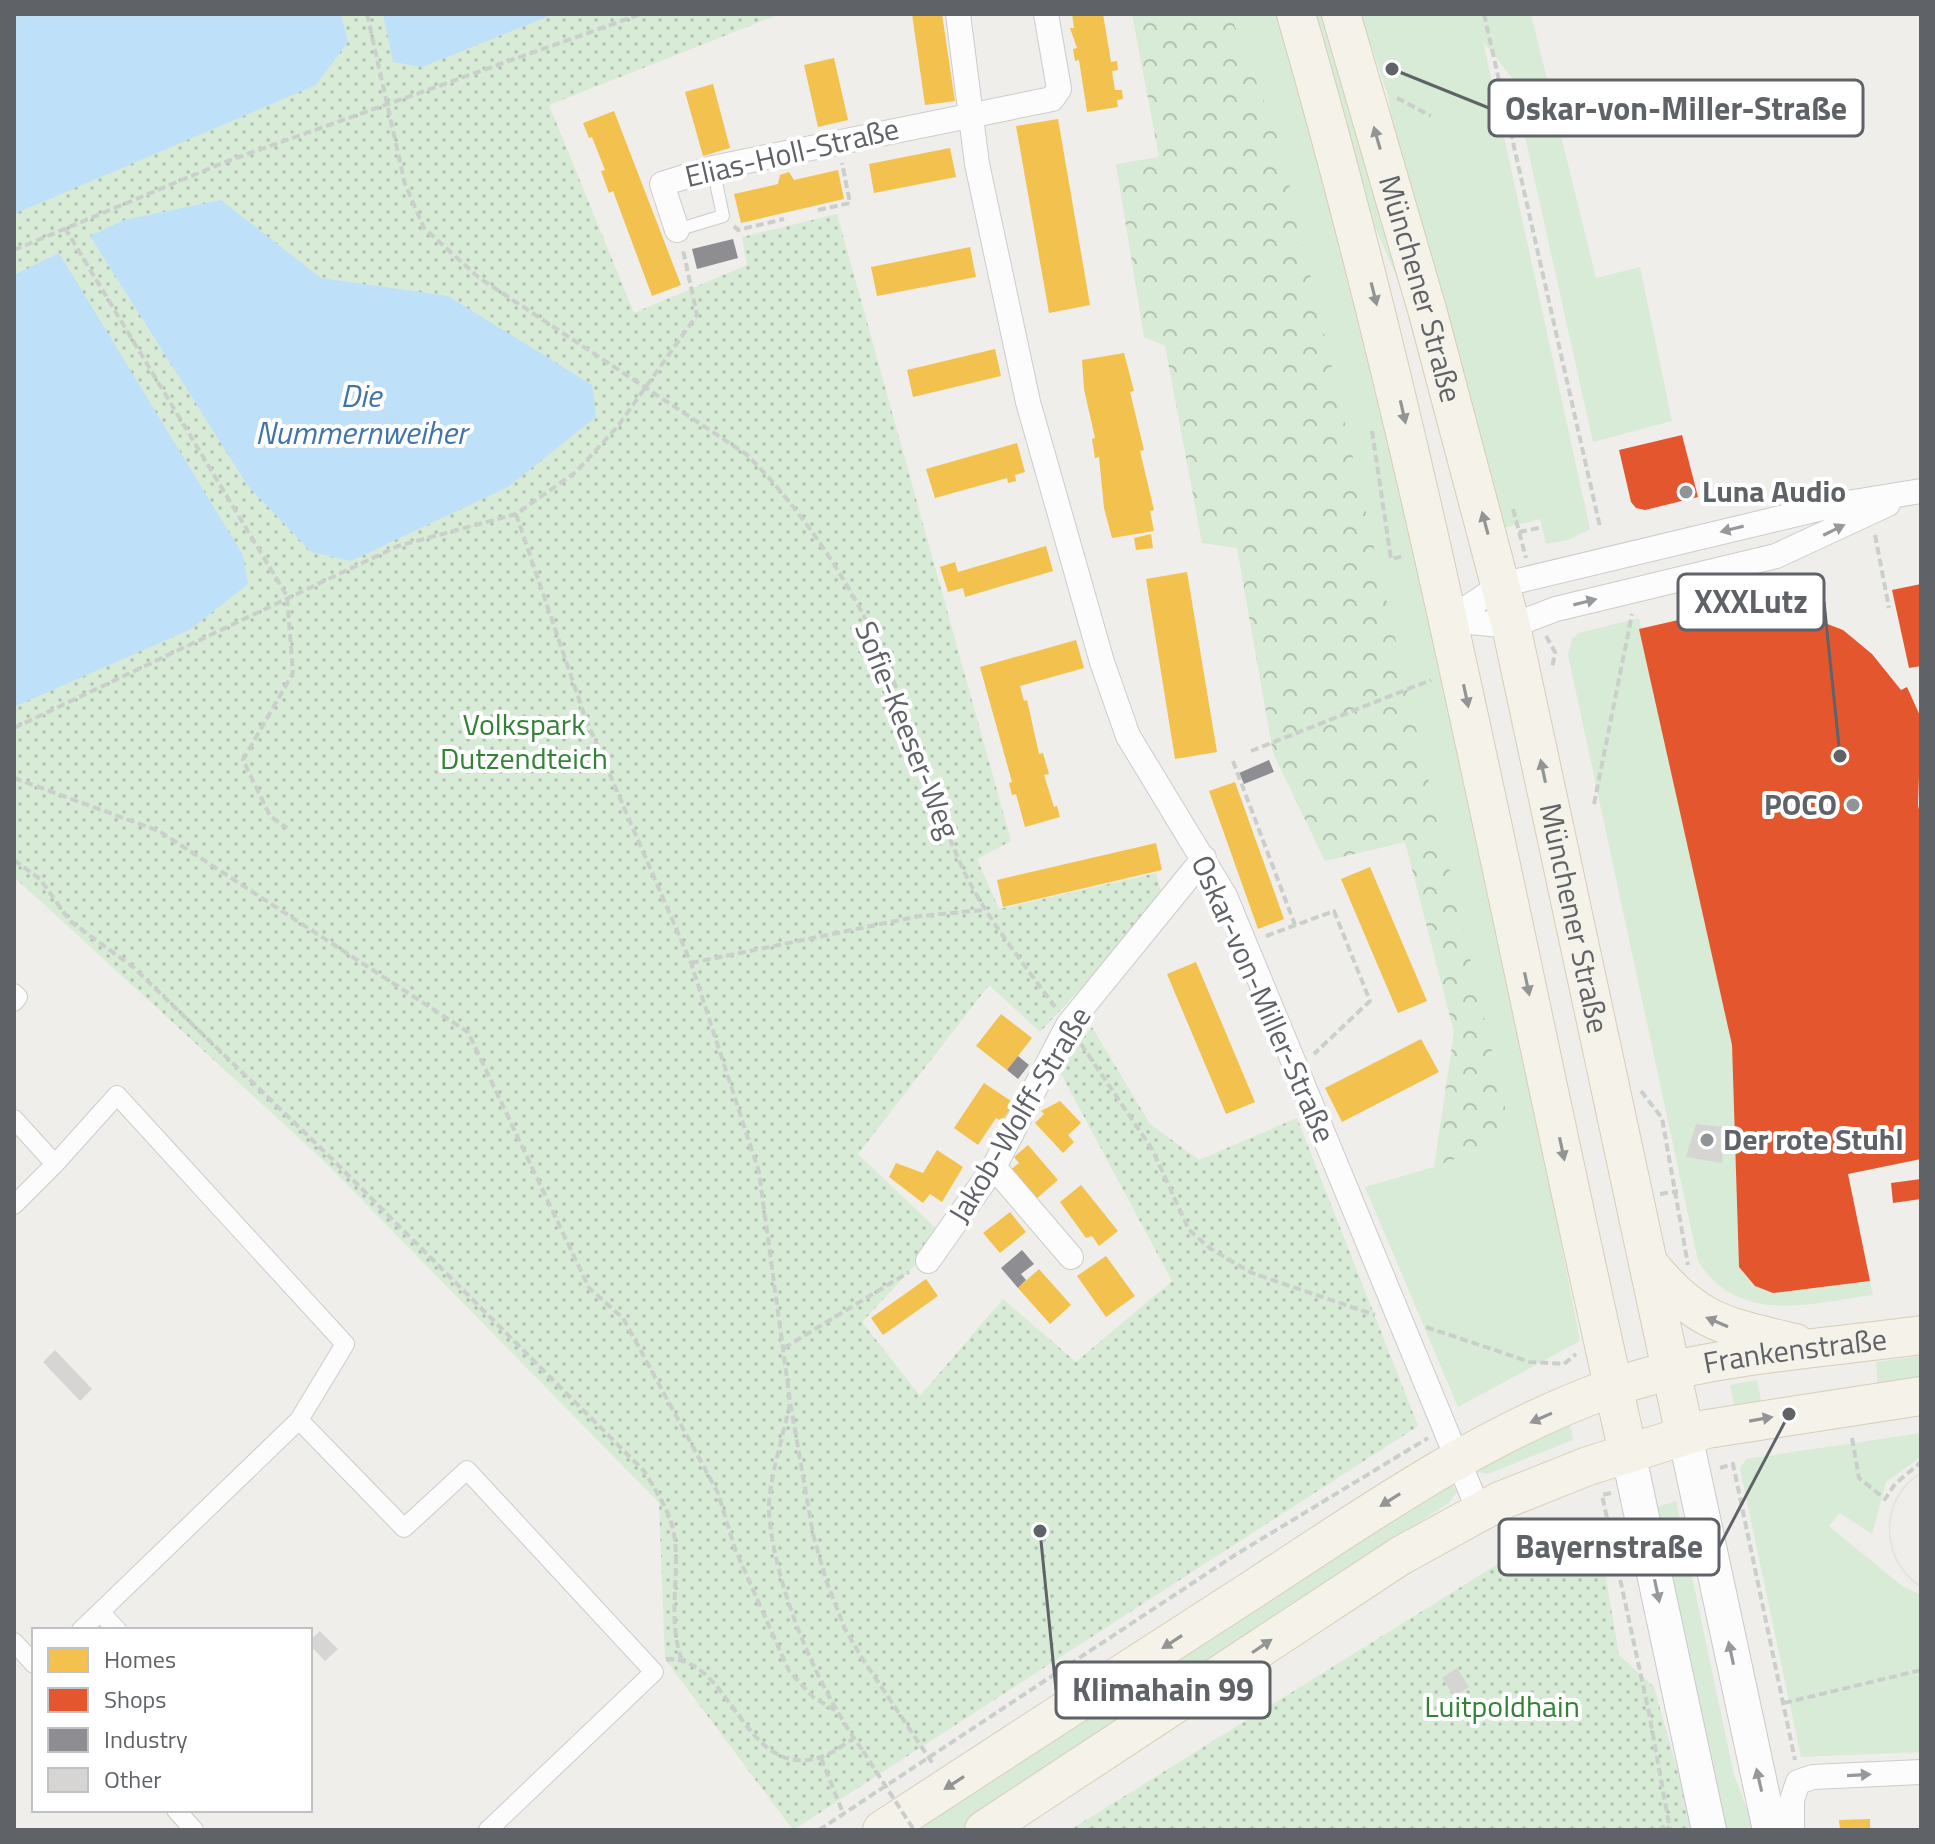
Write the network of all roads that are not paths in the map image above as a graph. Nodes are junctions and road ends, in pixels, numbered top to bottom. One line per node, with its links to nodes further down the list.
1 (958, 14): 5 (street, Oskar-von-Miller-Straße)
2 (1046, 14): 5 (street, Elias-Holl-Straße)
3 (1296, 14): 10 (main road, Münchener Straße, one-way to 10)
4 (1341, 14): 9 (main road, Münchener Straße, one-way to 4)
5 (970, 114): 6 (street, Elias-Holl-Straße); 12 (street, Oskar-von-Miller-Straße)
6 (713, 168): 7 (lane); 7 (street, Elias-Holl-Straße)
7 (677, 230)
8 (1916, 492): 9 (street, one-way to 9); 11 (street, one-way to 8)
9 (1501, 585): 10 (street); 11 (main road, Münchener Straße)
10 (1449, 620): 11 (street); 25 (main road, Münchener Straße, one-way to 25)
11 (1511, 626): 21 (main road, Münchener Straße, one-way to 11)
12 (1204, 858): 17 (street, Jakob-Wolff-Straße); 29 (street, Oskar-von-Miller-Straße)
13 (14, 993): 14 (street)
14 (14, 1002)
15 (14, 1119): 16 (street)
16 (55, 1164): 18 (street); 27 (street)
17 (994, 1167): 19 (street); 20 (street, Jakob-Wolff-Straße)
18 (14, 1205)
19 (1071, 1257)
20 (928, 1261)
21 (1648, 1263): 23 (main road, one-way to 21); 24 (main road, Münchener Straße)
22 (1921, 1335): 23 (main road, Frankenstraße)
23 (1819, 1349): 24 (main road, Frankenstraße)
24 (1670, 1371): 25 (main road, Frankenstraße); 28 (main road, Münchener Straße)
25 (1613, 1388): 29 (main road, Frankenstraße, one-way to 29); 30 (main road, Münchener Straße)
26 (1921, 1396): 28 (main road, Frankenstraße, one-way to 26)
27 (299, 1420): 32 (street); 39 (street)
28 (1685, 1435): 30 (main road, Frankenstraße); 44 (main road, Münchener Straße, one-way to 28)
29 (1450, 1444): 31 (street, Oskar-von-Miller-Straße); 41 (main road, Frankenstraße, one-way to 41)
30 (1628, 1452): 31 (main road, Frankenstraße); 43 (main road, Münchener Straße, one-way to 43)
31 (1479, 1511): 42 (main road, Frankenstraße, one-way to 31)
32 (100, 1612): 33 (street); 34 (street)
33 (83, 1628)
34 (115, 1628)
35 (14, 1642): 36 (street)
36 (32, 1662)
37 (1921, 1772): 45 (street, one-way to 37)
38 (178, 1812): 40 (street)
39 (493, 1828)
40 (194, 1830)
41 (882, 1830)
42 (984, 1830)
43 (1709, 1830)
44 (1770, 1830)
45 (1792, 1830)

